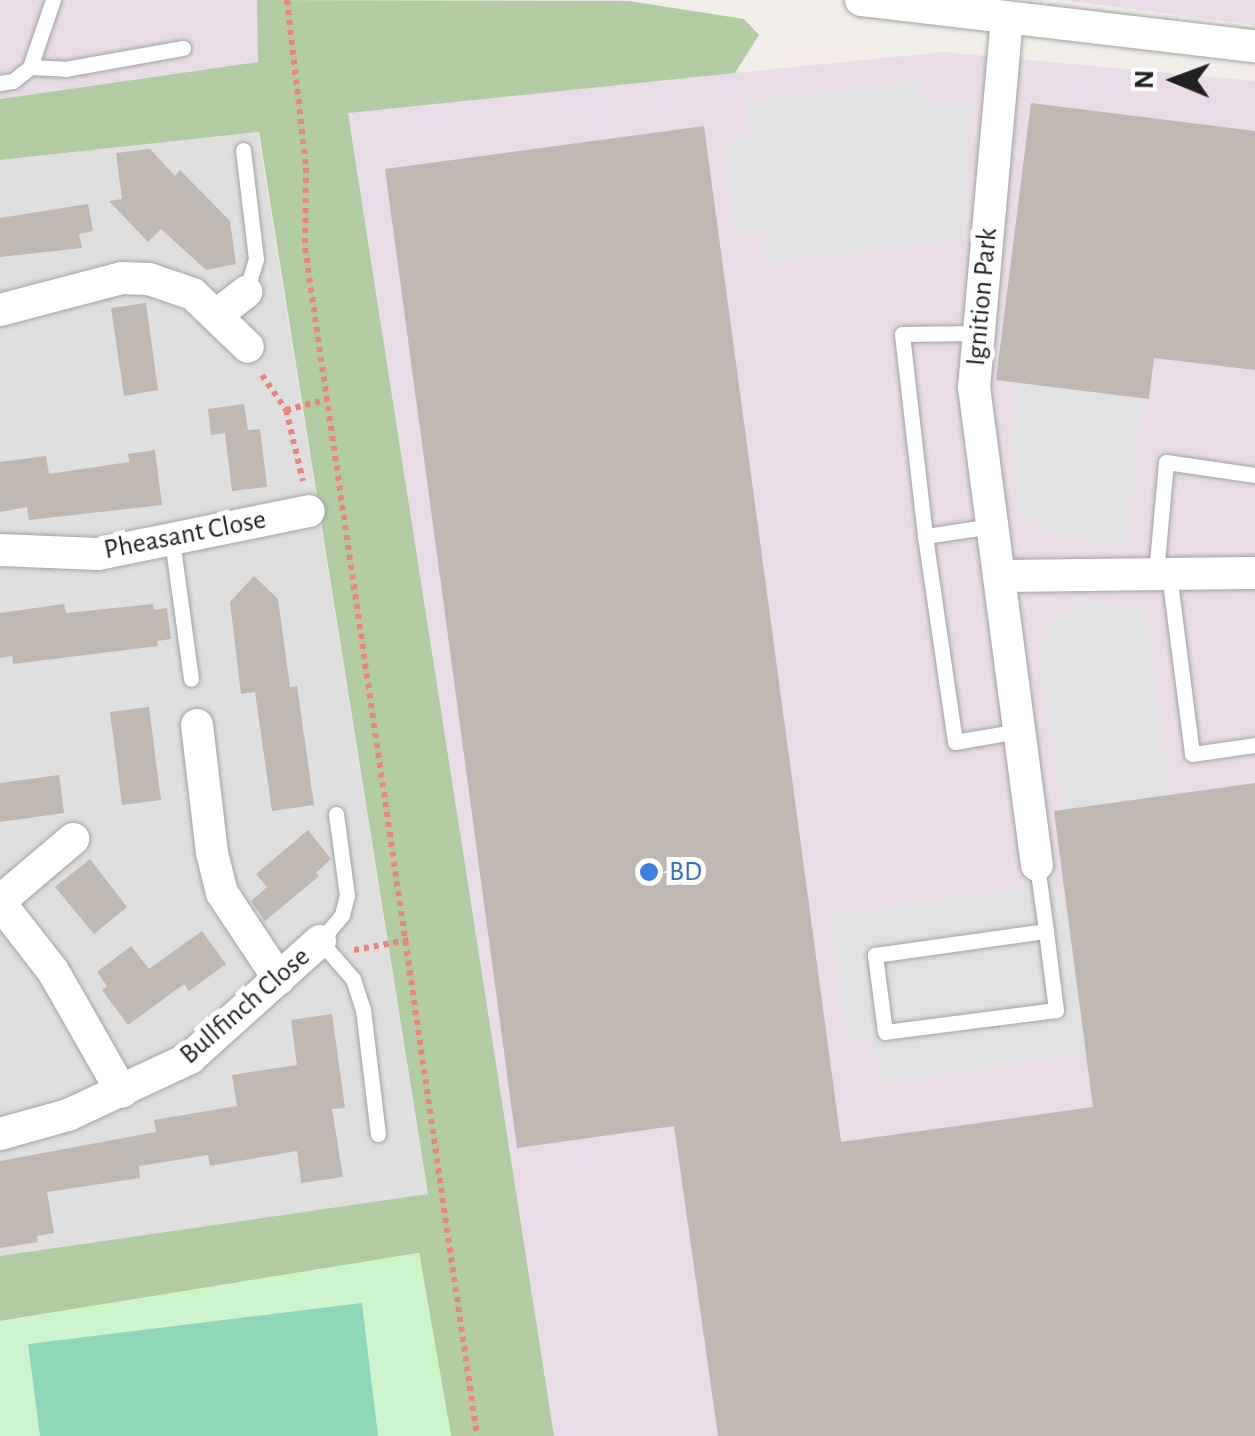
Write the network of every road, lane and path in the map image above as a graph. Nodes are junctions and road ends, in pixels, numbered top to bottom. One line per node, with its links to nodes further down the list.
1 (53, 0): 7 (lane)
2 (287, 0): 15 (path)
3 (861, 0): 4 (street)
4 (1007, 18): 5 (street); 13 (street, Ignition Park)
5 (1255, 46)
6 (184, 48): 7 (lane)
7 (30, 67): 8 (lane)
8 (0, 82)
9 (244, 150): 10 (lane)
10 (246, 292): 12 (street)
11 (0, 310): 12 (street)
12 (218, 314): 14 (street)
13 (976, 334): 19 (street, Ignition Park); 20 (lane)
14 (248, 347): 16 (path)
15 (328, 399): 16 (path); 35 (path)
16 (286, 410): 18 (path)
17 (1255, 475): 24 (lane)
18 (309, 511): 21 (street, Pheasant Close)
19 (993, 526): 20 (lane); 25 (street, Ignition Park)
20 (925, 536): 28 (lane)
21 (172, 540): 22 (street, Pheasant Close); 26 (lane)
22 (0, 550)
23 (1255, 573): 24 (street)
24 (1163, 574): 25 (street); 29 (lane)
25 (1000, 576): 28 (street, Ignition Park)
26 (192, 679)
27 (197, 724): 37 (street)
28 (1020, 730): 32 (street, Ignition Park)
29 (1255, 746)
30 (336, 814): 36 (lane)
31 (73, 839): 33 (street)
32 (1037, 865): 34 (lane)
33 (0, 902): 38 (street)
34 (1046, 931): 34 (lane)
35 (409, 940): 36 (path); 41 (path)
36 (320, 941): 37 (street, Bullfinch Close); 40 (lane)
37 (280, 979): 38 (street, Bullfinch Close)
38 (122, 1092): 39 (street, Bullfinch Close)
39 (0, 1134)
40 (378, 1134)
41 (477, 1436)

